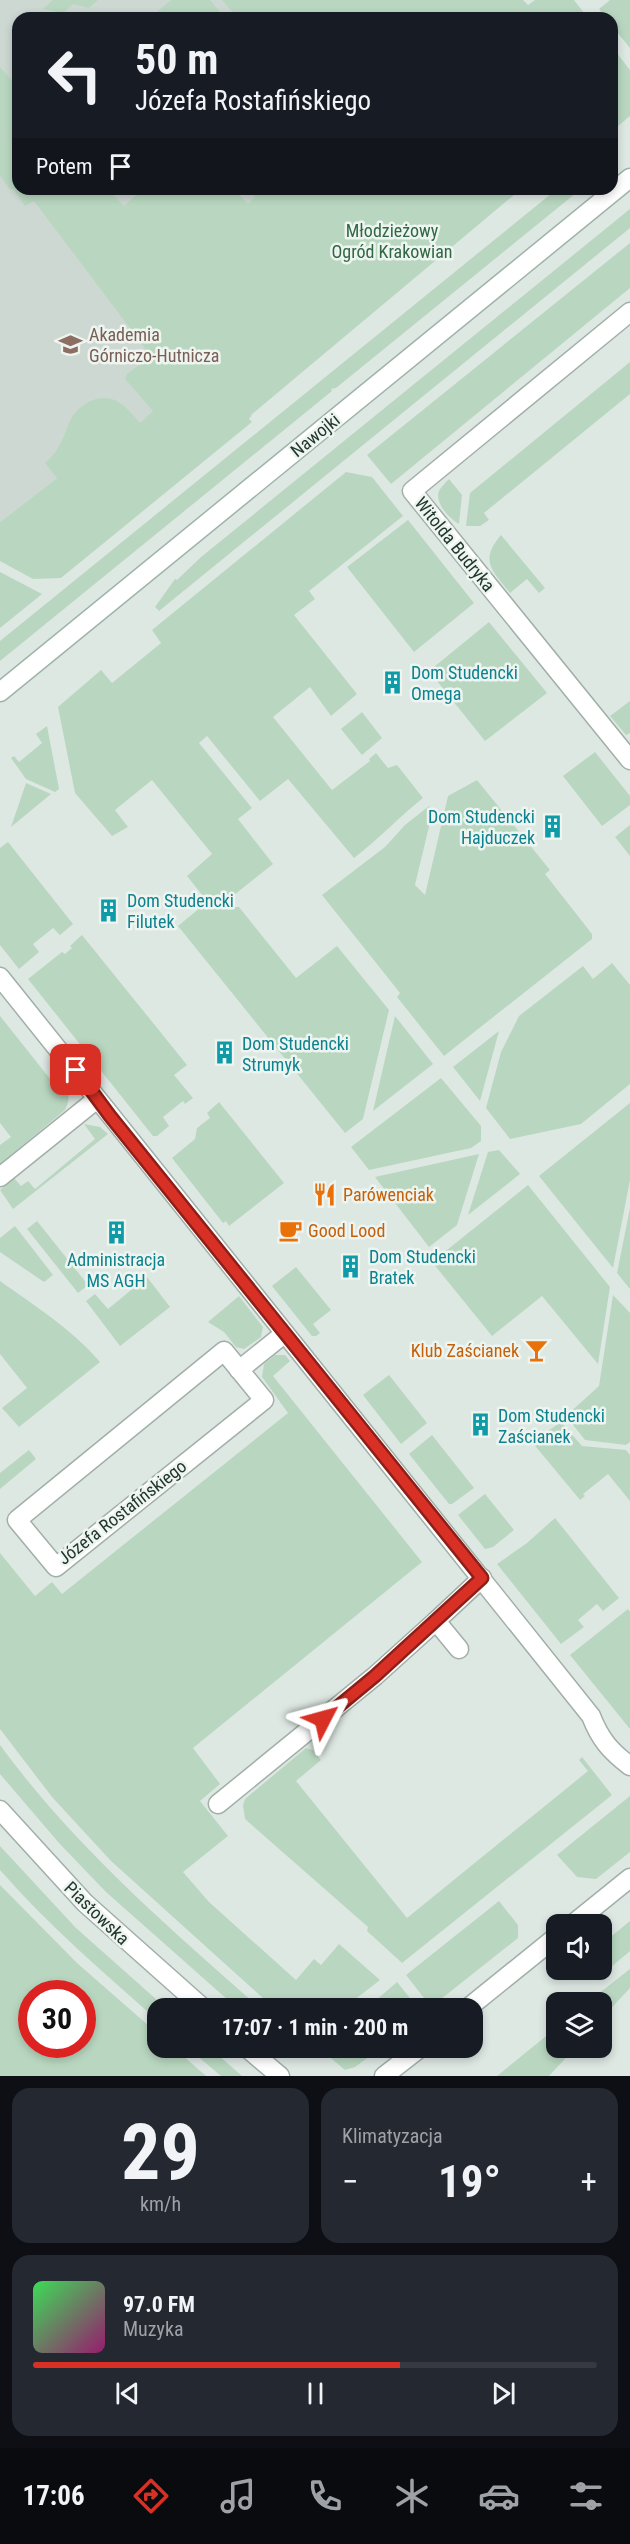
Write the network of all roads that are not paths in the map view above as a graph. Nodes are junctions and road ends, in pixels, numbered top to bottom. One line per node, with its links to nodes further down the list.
1 (630, 178): 2 (street, Nawojki)
2 (618, 188)
3 (609, 195): 5 (street, Nawojki)
4 (630, 312): 6 (street, Witolda Budryka)
5 (0, 692)
6 (630, 760)
7 (0, 977): 8 (street)
8 (97, 1099): 9 (street); 10 (street)
9 (0, 1177)
10 (284, 1334): 11 (street); 12 (street)
11 (239, 1370): 11 (street, Józefa Rostafińskiego)
12 (482, 1578): 13 (street); 15 (street)
13 (436, 1621): 14 (street); 16 (street)
14 (459, 1649)
15 (630, 1766)
16 (218, 1804)
17 (0, 1810): 21 (street, Piastowska)
18 (630, 1878): 19 (street)
19 (585, 1914)
20 (546, 1945): 22 (street)
21 (192, 1998)
22 (480, 1998)
23 (259, 2058): 25 (street)
24 (407, 2058): 26 (street)
25 (280, 2076)
26 (384, 2076)

